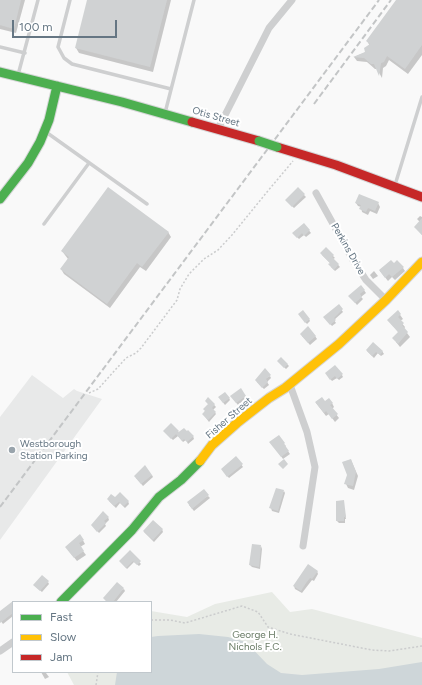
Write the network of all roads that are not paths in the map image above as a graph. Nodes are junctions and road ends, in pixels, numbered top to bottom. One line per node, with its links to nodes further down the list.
1 (38, 0): 6 (lane)
2 (70, 0): 10 (lane)
3 (194, 0): 10 (lane)
4 (292, 0): 13 (street)
5 (0, 47): 6 (lane)
6 (25, 53): 8 (lane)
7 (0, 72): 8 (street, Otis Street)
8 (18, 76): 9 (street, Otis Street)
9 (57, 86): 12 (street, Otis Street); 14 (street)
10 (171, 89): 12 (lane)
11 (422, 96): 16 (lane)
12 (164, 114): 13 (street, Otis Street)
13 (218, 129): 16 (street, Otis Street, bridge)
14 (45, 131): 15 (lane); 19 (street)
15 (89, 163): 20 (lane); 21 (lane)
16 (394, 186): 18 (street, Otis Street)
17 (316, 193): 23 (street, Perkins Drive)
18 (422, 197)
19 (0, 199)
20 (147, 204)
21 (44, 224)
22 (422, 262): 23 (street, Fisher Street)
23 (386, 300): 24 (street, Fisher Street)
24 (290, 385): 25 (street); 26 (street, Fisher Street)
25 (303, 546)
26 (62, 601)
27 (12, 643): 28 (street)
28 (0, 651)

